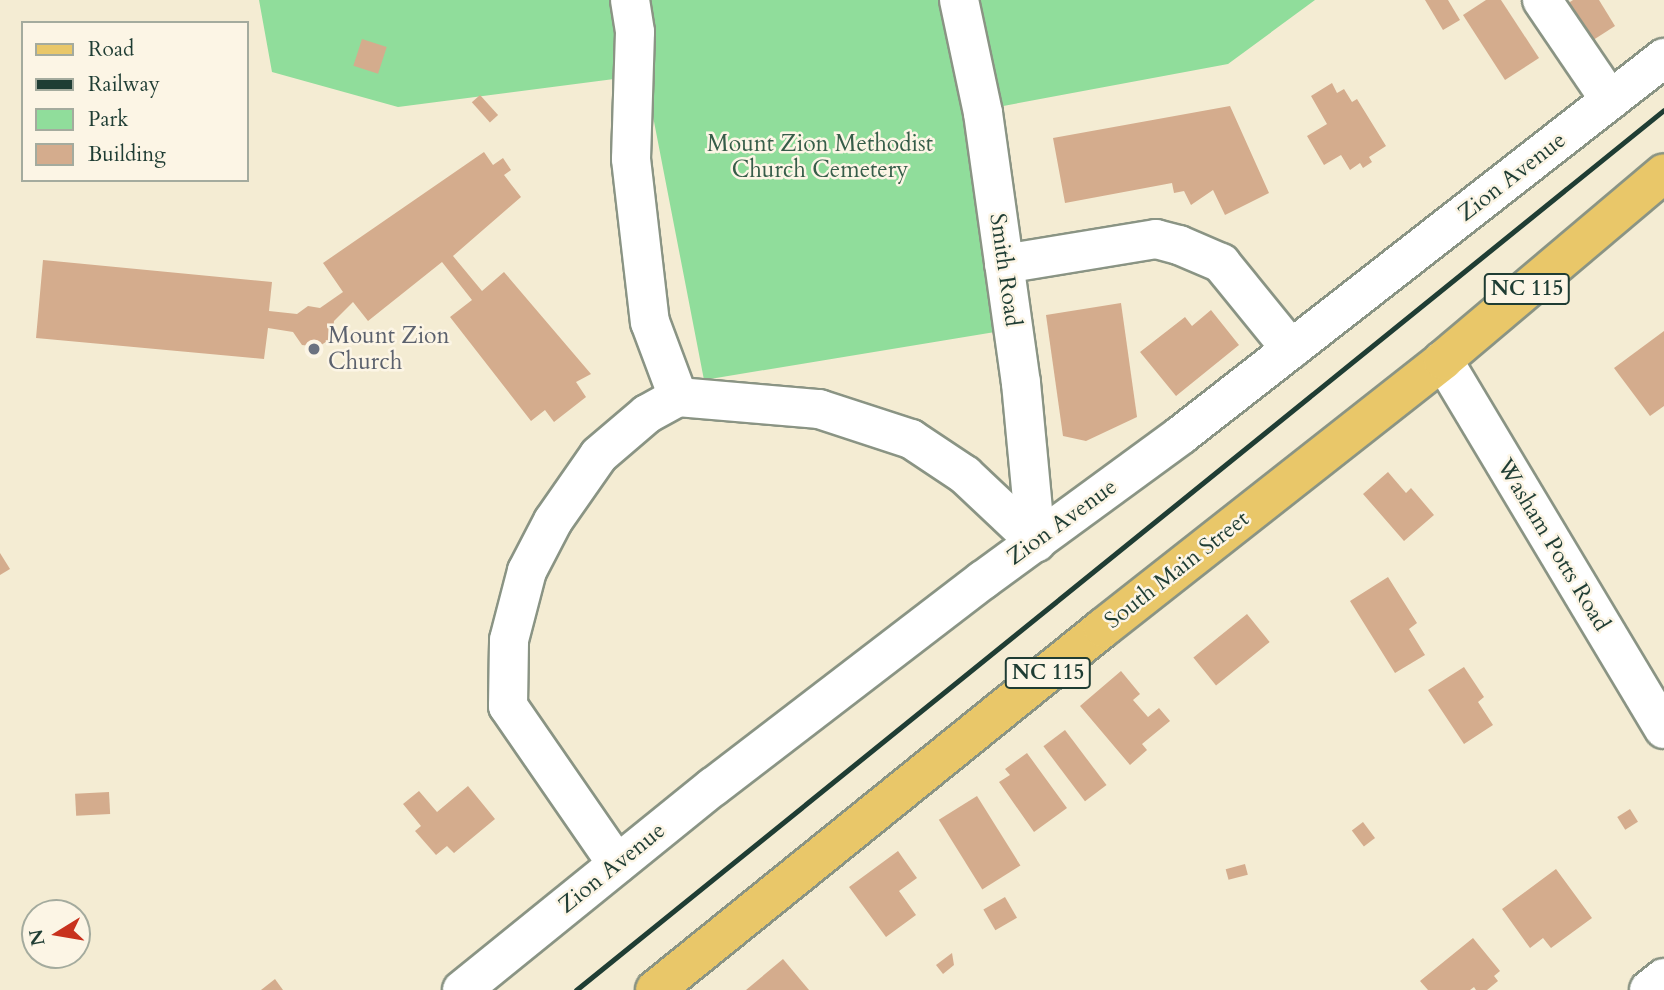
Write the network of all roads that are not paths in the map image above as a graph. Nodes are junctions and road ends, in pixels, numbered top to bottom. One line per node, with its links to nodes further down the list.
1 (630, 0): 10 (street)
2 (959, 0): 7 (street, Smith Road)
3 (1542, 0): 5 (street)
4 (1664, 58): 5 (street, Zion Avenue)
5 (1610, 100): 8 (street, Zion Avenue)
6 (1664, 173): 9 (main road, South Main Street / NC 115)
7 (1004, 264): 8 (street); 11 (street, Smith Road)
8 (1292, 349): 11 (street, Zion Avenue)
9 (1443, 360): 12 (street, Washam Potts Road); 16 (main road, South Main Street / NC 115)
10 (678, 397): 11 (street); 13 (street)
11 (1036, 542): 13 (street, Zion Avenue)
12 (1664, 729)
13 (617, 864): 15 (street, Zion Avenue)
14 (1664, 978): 17 (street)
15 (462, 990)
16 (655, 990)
17 (1650, 990)

